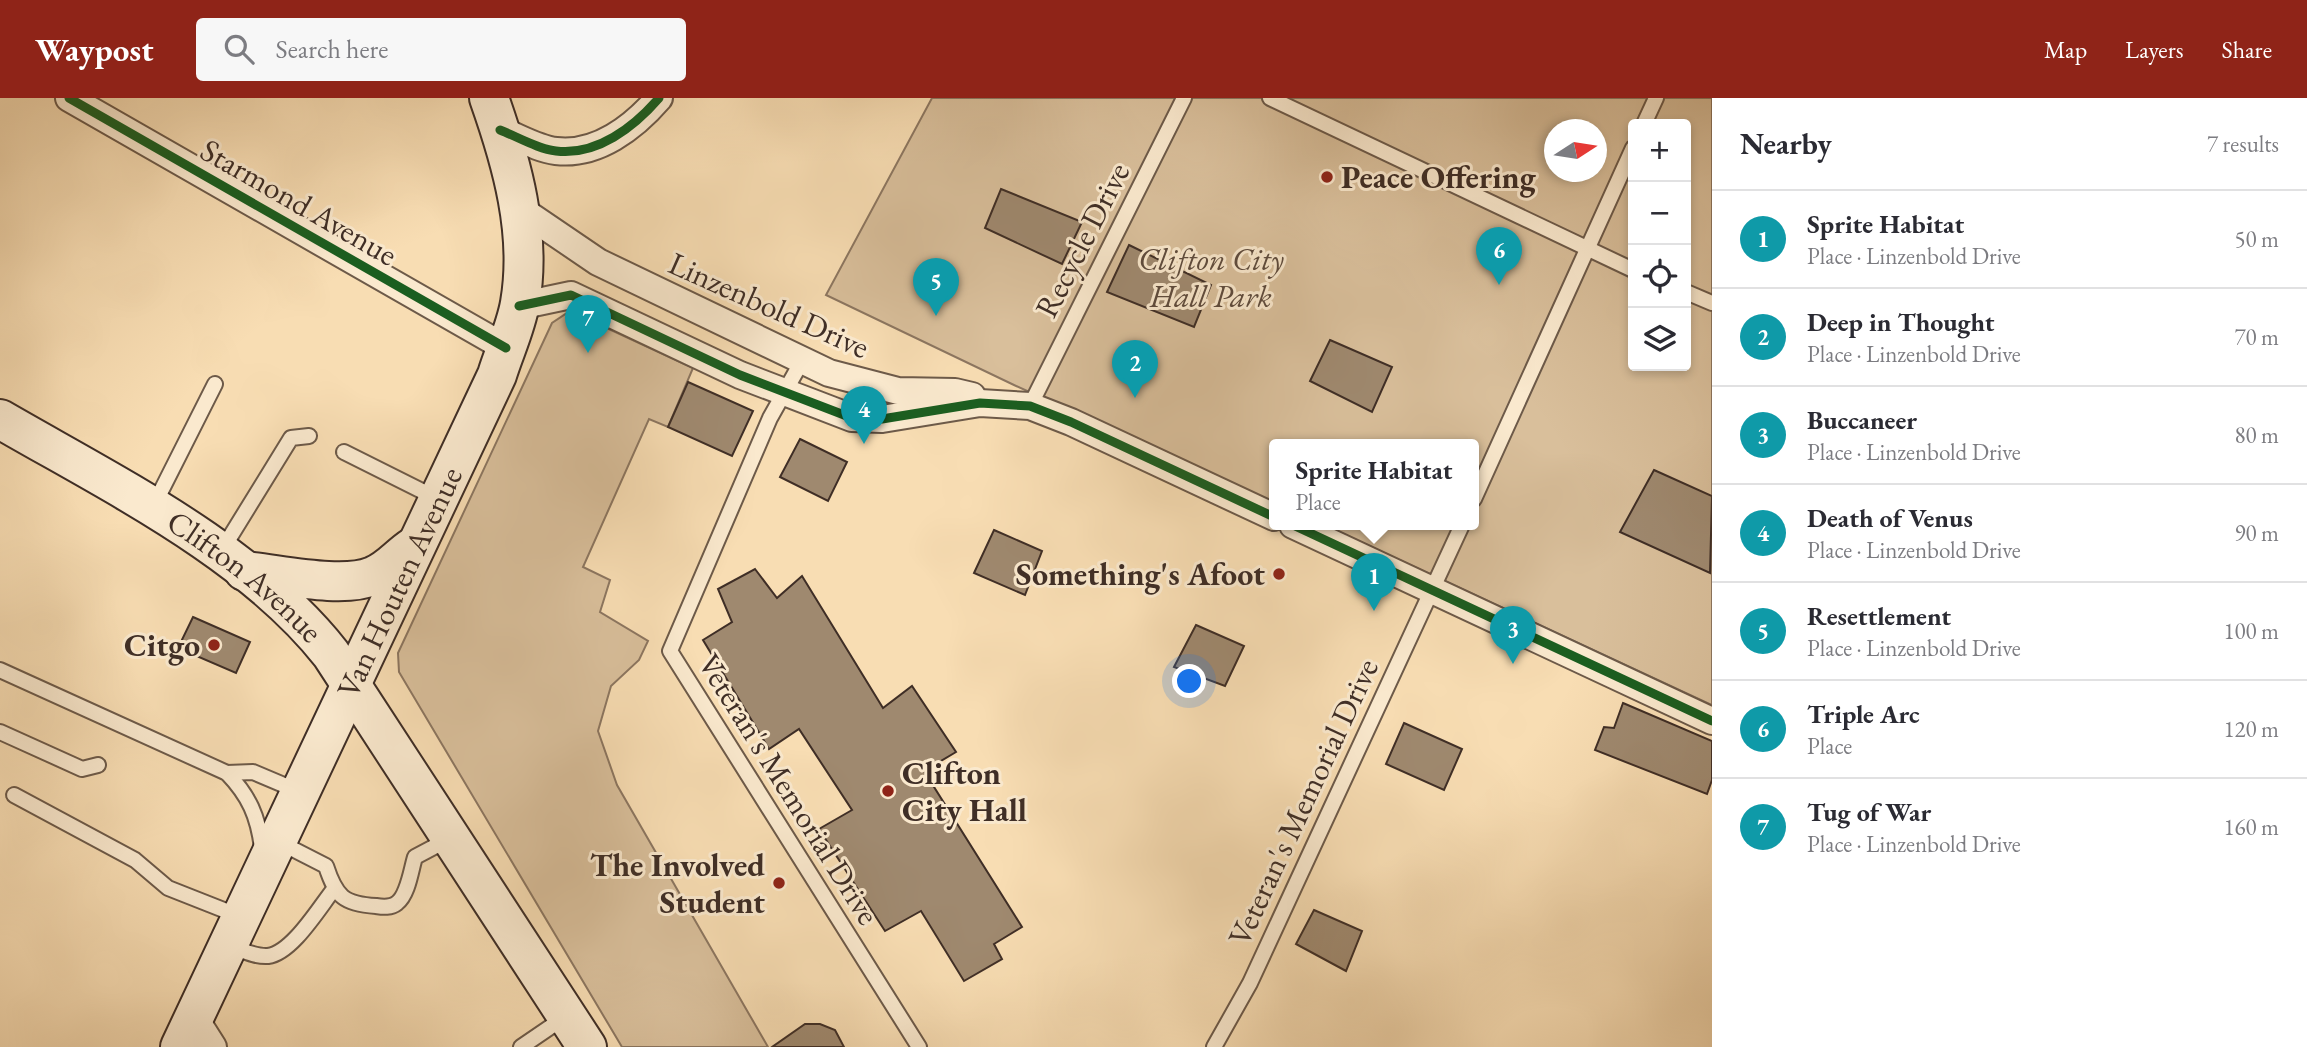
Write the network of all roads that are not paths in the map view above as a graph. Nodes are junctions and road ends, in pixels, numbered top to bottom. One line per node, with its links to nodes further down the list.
1 (69, 98): 15 (street, Starmond Avenue)
2 (659, 98): 6 (street)
3 (1184, 98): 19 (lane, Recycle Drive)
4 (1270, 98): 10 (lane)
5 (1656, 98): 7 (lane)
6 (494, 114): 9 (main road, Van Houten Avenue)
7 (1646, 119)
8 (1628, 159): 10 (lane)
9 (520, 209): 14 (main road, Van Houten Avenue); 16 (street, Linzenbold Drive)
10 (1587, 251): 11 (lane); 23 (lane)
11 (1628, 268)
12 (1691, 294): 13 (lane)
13 (1712, 303)
14 (519, 306): 15 (main road, Van Houten Avenue); 18 (street, Linzenbold Drive)
15 (506, 348): 24 (main road, Van Houten Avenue)
16 (802, 361): 18 (lane, Veteran's Memorial Drive); 19 (street, Linzenbold Drive)
17 (215, 384): 25 (lane)
18 (785, 392): 19 (street, Linzenbold Drive); 47 (lane, Veteran's Memorial Drive)
19 (1021, 405): 26 (street, Linzenbold Drive)
20 (0, 419): 25 (main road, Clifton Avenue)
21 (309, 436): 30 (lane)
22 (344, 453): 24 (lane)
23 (1479, 488)
24 (438, 499): 29 (main road, Van Houten Avenue)
25 (152, 508): 30 (main road, Clifton Avenue)
26 (1269, 515)
27 (1305, 530): 31 (street)
28 (1460, 530): 31 (lane, Veteran's Memorial Drive)
29 (415, 546): 30 (main road); 33 (main road, Van Houten Avenue)
30 (232, 562): 33 (main road, Clifton Avenue)
31 (1435, 584): 34 (street); 48 (lane, Veteran's Memorial Drive)
32 (0, 670): 37 (lane)
33 (350, 685): 38 (main road, Van Houten Avenue); 40 (main road, Clifton Avenue)
34 (1712, 721)
35 (0, 732): 36 (lane)
36 (97, 765)
37 (227, 773): 38 (lane); 41 (lane)
38 (300, 791): 41 (main road, Van Houten Avenue)
39 (14, 794): 43 (lane)
40 (450, 838): 42 (lane); 44 (main road, Clifton Avenue)
41 (270, 853): 42 (lane); 43 (main road, Van Houten Avenue)
42 (334, 889): 43 (lane)
43 (234, 931): 45 (main road, Van Houten Avenue)
44 (577, 1032): 46 (lane)
45 (196, 1037)
46 (521, 1047)
47 (919, 1047)
48 (1214, 1047)

